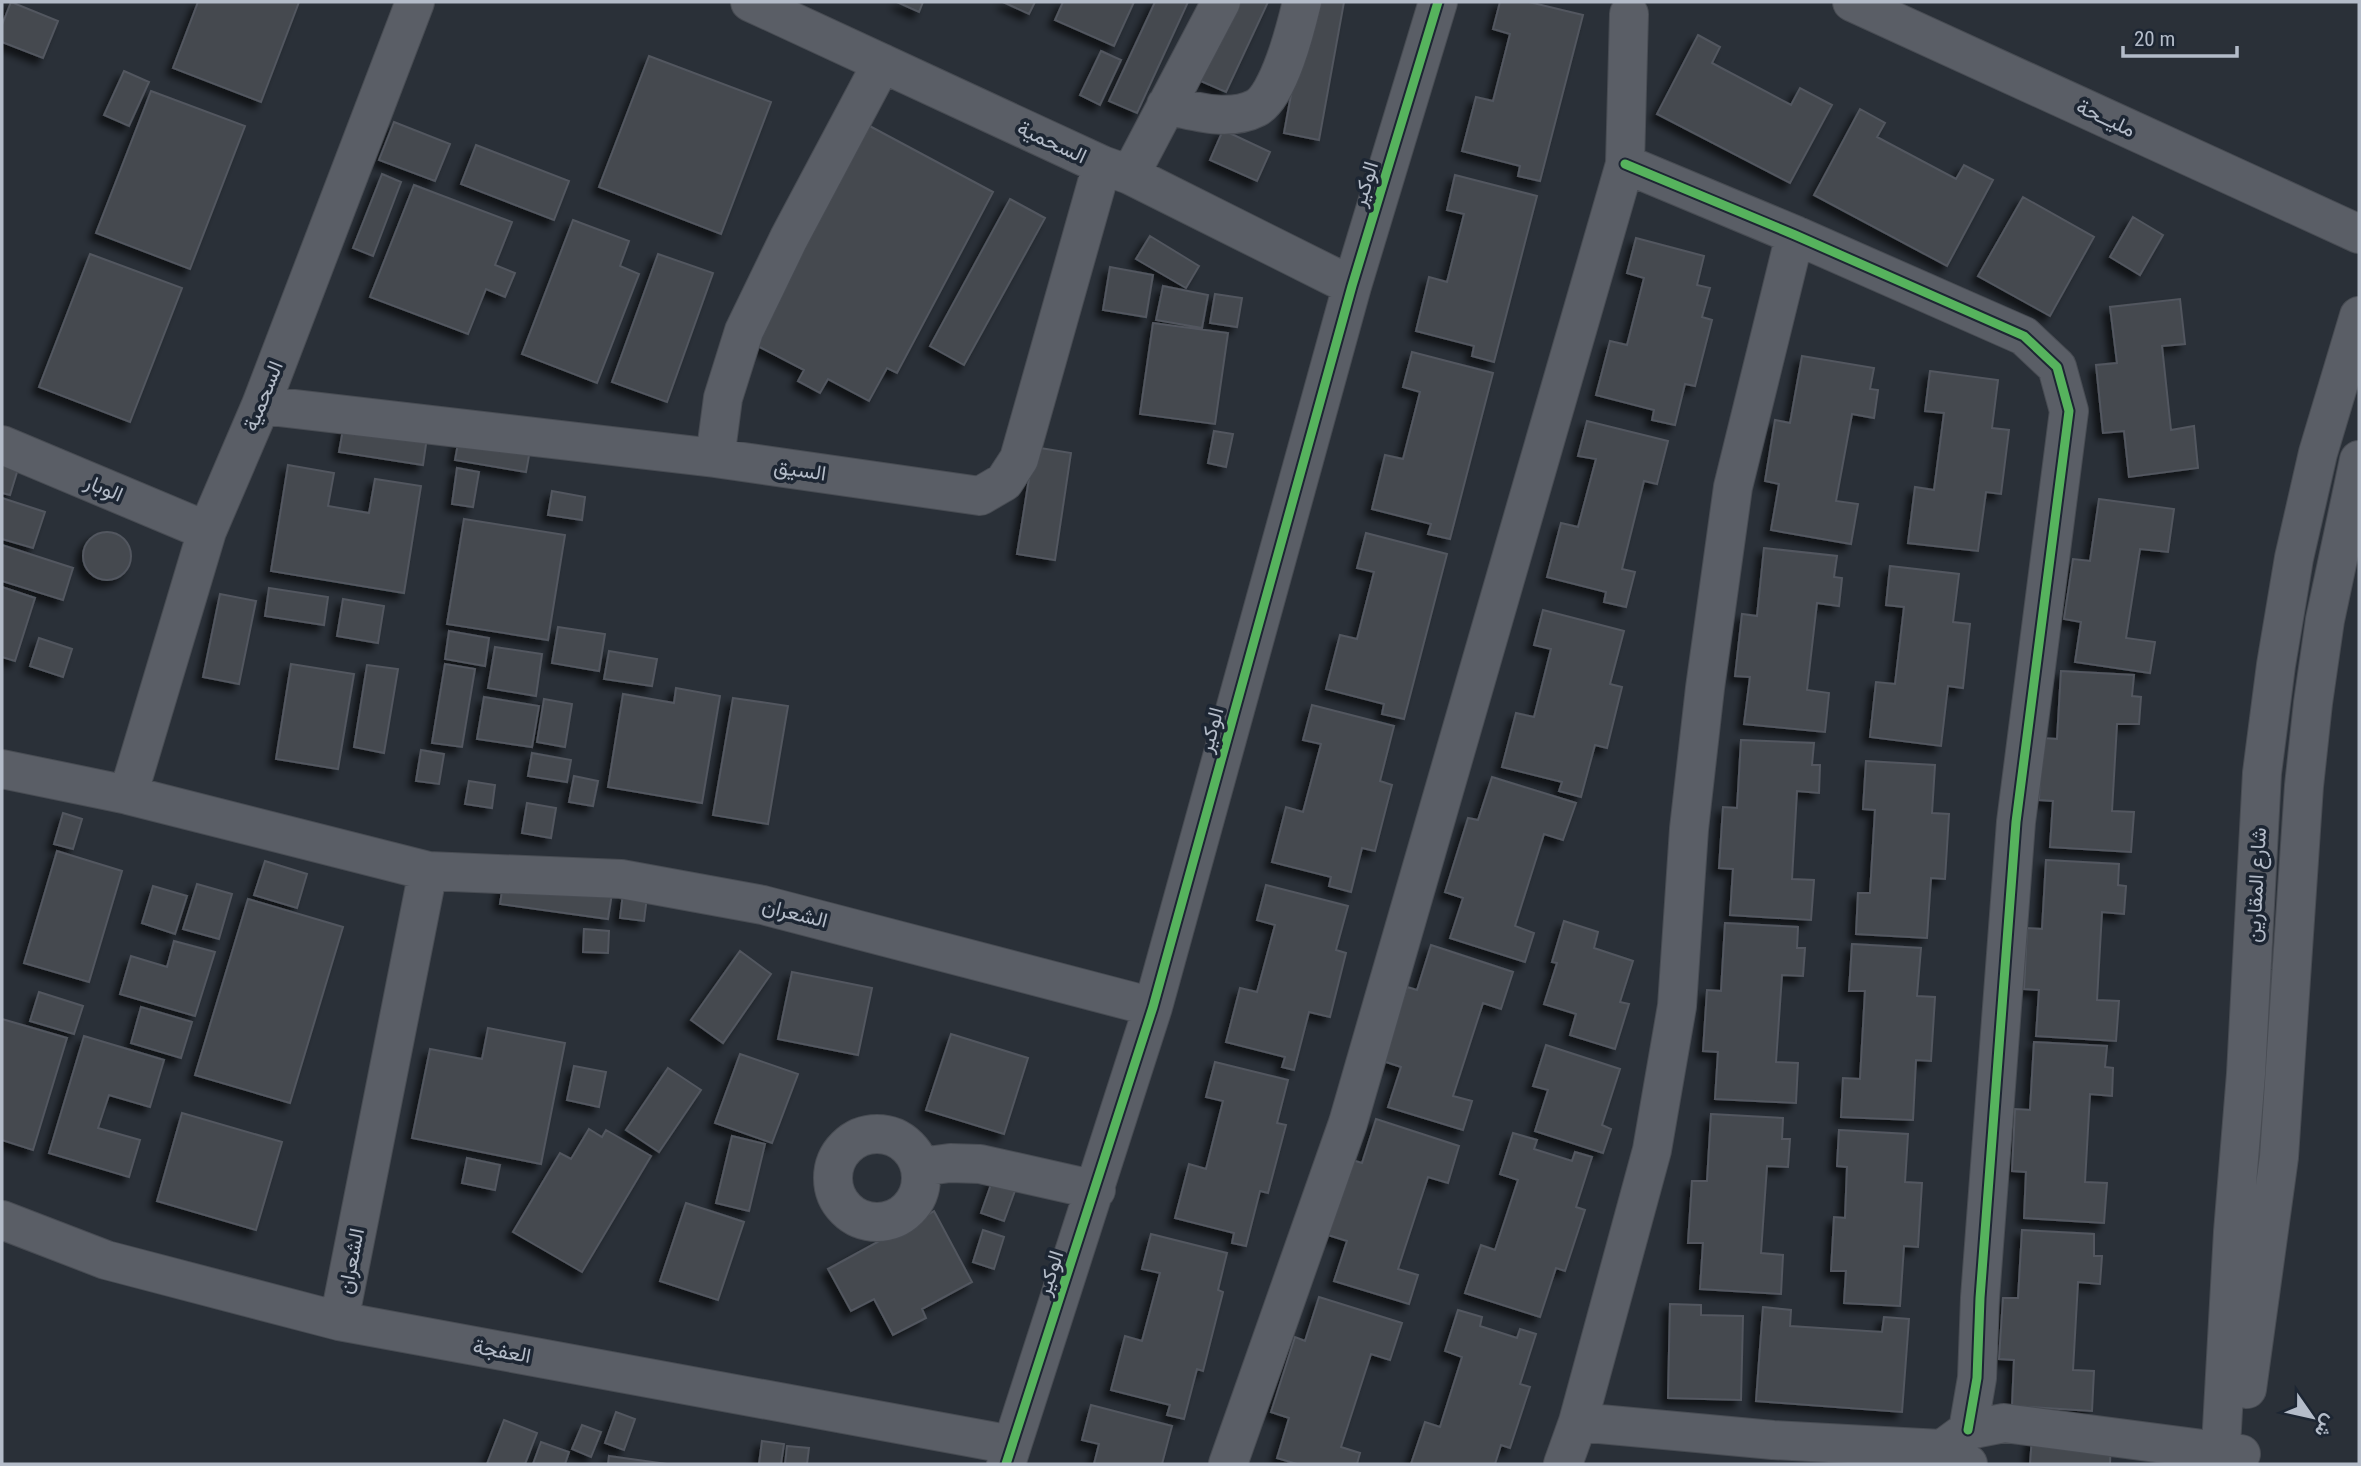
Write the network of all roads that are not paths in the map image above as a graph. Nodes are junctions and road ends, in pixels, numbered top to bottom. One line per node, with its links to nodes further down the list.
1 (415, 2): 16 (street, السحمية)
2 (750, 2): 8 (street, السحمية)
3 (1221, 2): 9 (street, السيق)
4 (1302, 2): 9 (street)
5 (1438, 2): 14 (street, الوكير)
6 (1852, 2): 12 (street, مليــحة)
7 (1629, 14): 10 (street)
8 (882, 63): 11 (street, السحمية); 18 (street)
9 (1166, 105): 11 (street, السيق)
10 (1625, 164): 13 (street); 33 (street)
11 (1116, 170): 14 (street, السحمية); 18 (street, السيق)
12 (2359, 234)
13 (1795, 235): 29 (street); 30 (street)
14 (1352, 286): 24 (street, الوكير)
15 (2359, 316): 32 (street, شارع المقارين)
16 (261, 405): 18 (street, السيق); 20 (street, السحمية)
17 (2, 445): 20 (street, الوبار)
18 (715, 458)
19 (2359, 460): 32 (street, شارع المقارين)
20 (207, 531): 22 (street, السحمية)
21 (2, 769): 22 (street, الشعران)
22 (128, 795): 23 (street, الشعران)
23 (428, 871): 24 (street, الشعران); 28 (street, الشعران)
24 (1153, 1007): 26 (street, الوكير)
25 (920, 1167): 26 (street)
26 (1096, 1190): 31 (street, الوكير)
27 (2, 1220): 28 (street, العفجة)
28 (339, 1321): 31 (street, العفجة)
29 (1578, 1422): 30 (street); 34 (street)
30 (1959, 1448): 32 (street)
31 (1009, 1455)
32 (2230, 1459)
33 (1228, 1464)
34 (1563, 1464)

